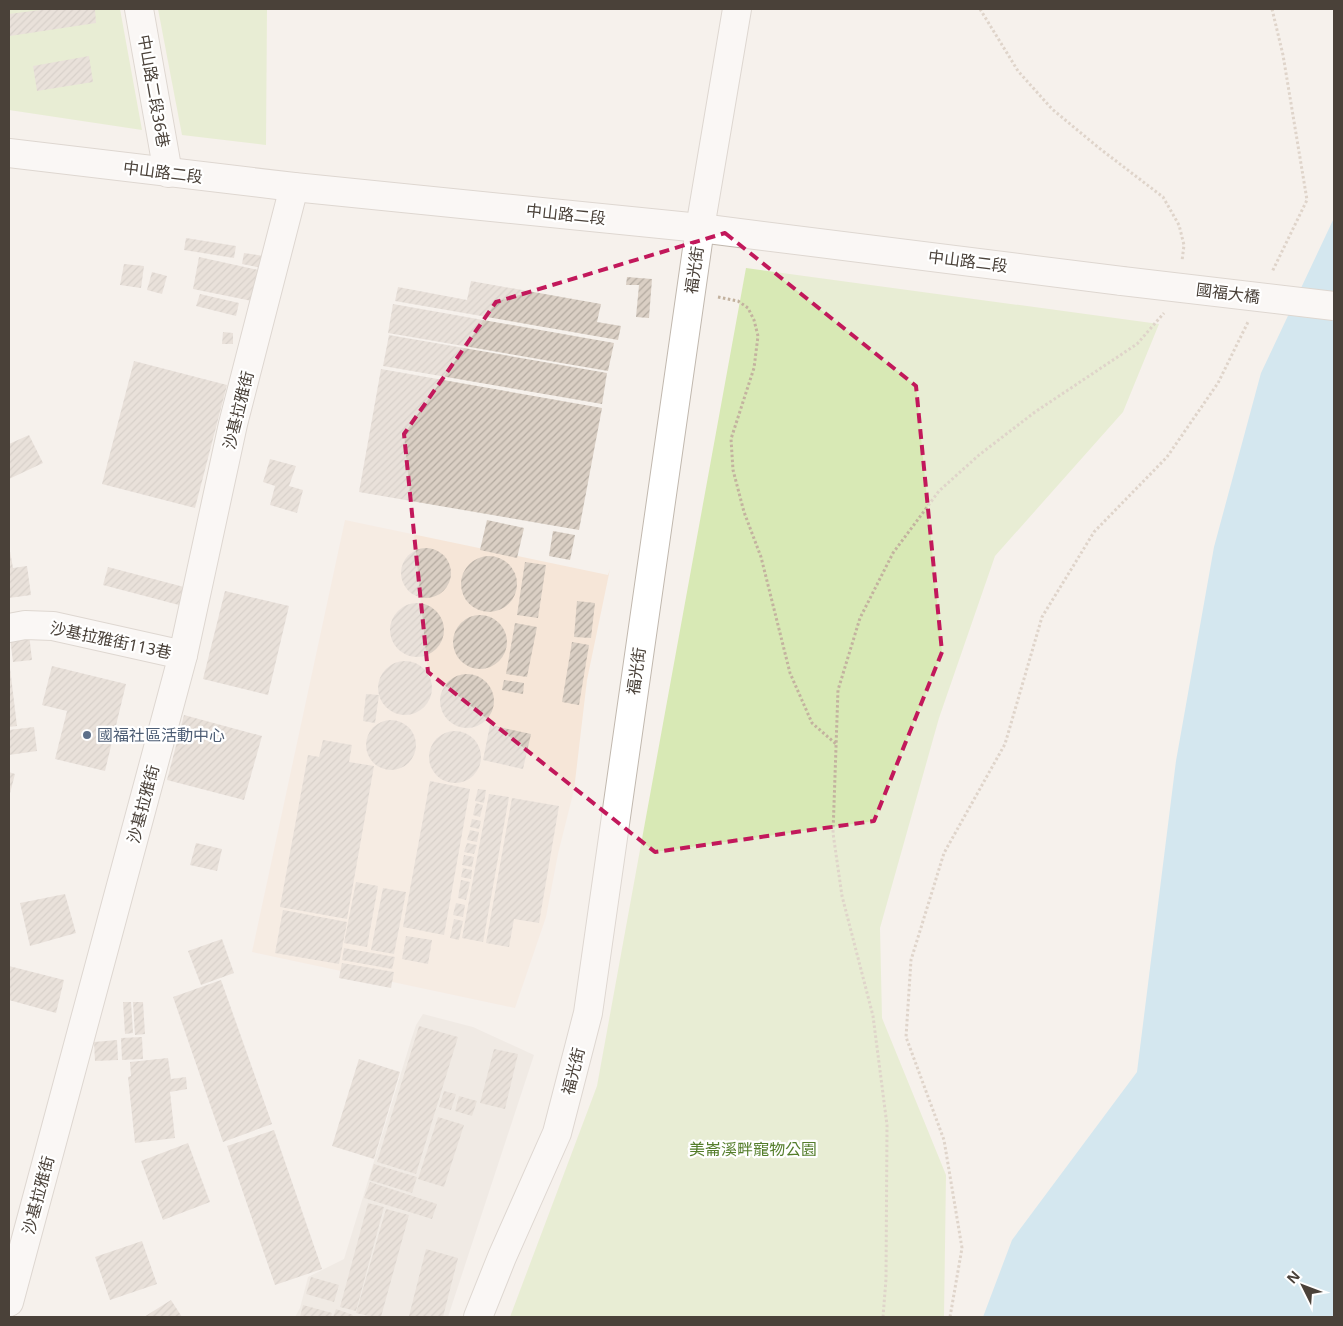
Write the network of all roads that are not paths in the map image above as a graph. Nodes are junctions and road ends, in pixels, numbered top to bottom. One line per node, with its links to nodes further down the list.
1 (139, 9): 4 (street, 中山路二段36巷)
2 (737, 9): 6 (street, 福光街)
3 (9, 153): 4 (street, 中山路二段)
4 (168, 173): 5 (street, 中山路二段)
5 (294, 187): 6 (street, 中山路二段); 10 (street, 沙基拉雅街)
6 (700, 228): 7 (street, 中山路二段); 13 (street, 福光街)
7 (1122, 281): 8 (street, 國福大橋, bridge)
8 (1334, 306)
9 (9, 628): 10 (street, 沙基拉雅街113巷)
10 (183, 655): 11 (street, 沙基拉雅街)
11 (18, 1240): 12 (street, 沙基拉雅街)
12 (9, 1302)
13 (478, 1317)

